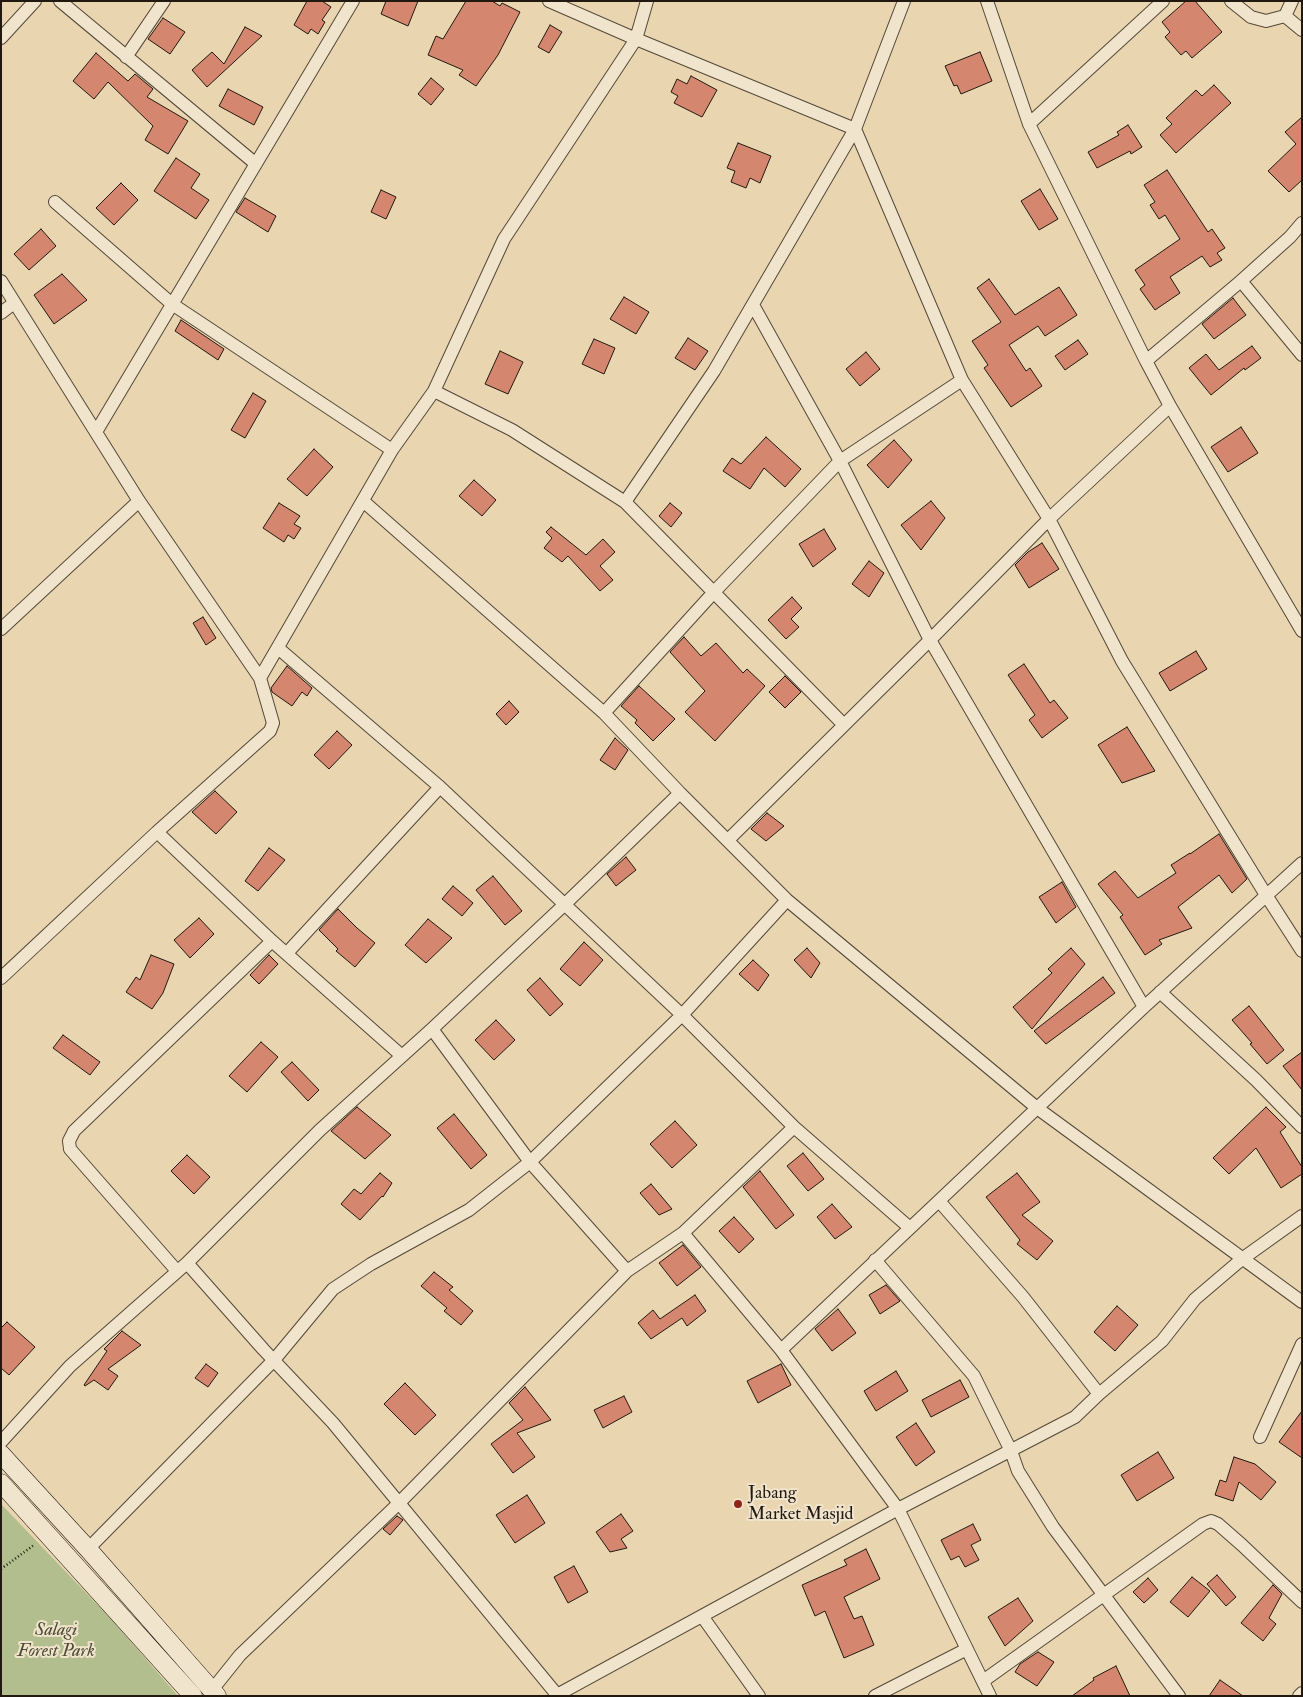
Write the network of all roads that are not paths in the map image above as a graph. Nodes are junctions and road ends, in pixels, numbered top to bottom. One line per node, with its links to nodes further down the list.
1 (34, 1): 14 (street)
2 (60, 1): 16 (street)
3 (164, 1): 16 (street)
4 (353, 1): 19 (street)
5 (549, 1): 15 (street)
6 (647, 1): 15 (street)
7 (904, 1): 18 (street)
8 (987, 1): 17 (street)
9 (1163, 1): 17 (street)
10 (1231, 1): 12 (street)
11 (1292, 1): 12 (street)
12 (1285, 16): 13 (street)
13 (1302, 30)
14 (1, 38)
15 (636, 39): 18 (street); 31 (street)
16 (126, 57): 19 (street)
17 (1029, 124): 29 (street)
18 (855, 129): 26 (street); 30 (street)
19 (256, 164): 25 (street)
20 (55, 202): 25 (street)
21 (1302, 223): 23 (street)
22 (1, 281): 24 (street)
23 (1241, 281): 28 (street); 29 (street)
24 (14, 303): 27 (street); 33 (street)
25 (172, 304): 33 (street); 34 (street)
26 (753, 305): 35 (street); 38 (street)
27 (1, 313)
28 (1302, 356)
29 (1146, 361): 32 (street)
30 (962, 380): 35 (street); 39 (street)
31 (434, 390): 34 (street); 38 (street)
32 (1170, 406): 39 (street); 42 (street)
33 (96, 432): 36 (street)
34 (392, 450): 37 (street)
35 (840, 461): 40 (street); 43 (street)
36 (139, 501): 41 (street); 45 (street)
37 (363, 501): 44 (street); 46 (street)
38 (625, 502): 40 (street)
39 (1049, 519): 43 (street); 53 (street)
40 (714, 592): 46 (street); 47 (street)
41 (1, 629)
42 (1302, 631)
43 (930, 640): 47 (street); 61 (street)
44 (278, 648): 45 (street); 48 (street)
45 (260, 678): 50 (street)
46 (604, 713): 49 (street)
47 (844, 725): 51 (street)
48 (440, 787): 55 (street); 58 (street)
49 (680, 793): 51 (street); 55 (street)
50 (157, 832): 56 (street); 59 (street)
51 (728, 840): 54 (street)
52 (1302, 863): 53 (street)
53 (1266, 895): 57 (street); 60 (street)
54 (787, 900): 62 (street); 65 (street)
55 (564, 905): 62 (street); 63 (street)
56 (272, 941): 58 (street); 75 (street)
57 (1302, 951)
58 (286, 953): 64 (street)
59 (1, 978)
60 (1160, 992): 61 (street); 67 (street)
61 (1144, 1007): 65 (street)
62 (682, 1015): 66 (street); 68 (street)
63 (432, 1029): 64 (street); 68 (street)
64 (402, 1056): 75 (street)
65 (1037, 1108): 69 (street); 73 (street)
66 (794, 1127): 71 (street); 72 (street)
67 (1302, 1127)
68 (530, 1162): 76 (street); 80 (street)
69 (938, 1201): 71 (street); 81 (street)
70 (1302, 1216): 73 (street)
71 (910, 1228): 74 (street)
72 (683, 1233): 76 (street); 79 (street)
73 (1242, 1259): 77 (street); 81 (street)
74 (876, 1260): 79 (street); 84 (street)
75 (182, 1267): 80 (street); 83 (street)
76 (627, 1271): 87 (street)
77 (1302, 1302)
78 (1302, 1344): 82 (street)
79 (781, 1350): 88 (street)
80 (274, 1360): 87 (street); 89 (street)
81 (1099, 1394): 84 (street)
82 (1260, 1437)
83 (1, 1442)
84 (1011, 1451): 88 (street); 90 (street)
85 (1, 1454): 89 (street)
86 (1, 1483): 98 (street)
87 (398, 1504): 95 (street); 97 (street)
88 (898, 1509): 92 (street); 93 (street)
89 (88, 1549): 95 (street)
90 (1104, 1595): 91 (street); 94 (street); 102 (street)
91 (1302, 1602)
92 (702, 1616): 97 (street); 99 (street)
93 (967, 1649): 94 (street); 100 (street)
94 (983, 1681): 101 (street)
95 (215, 1693)
96 (1302, 1693): 103 (street)
97 (558, 1695)
98 (193, 1696)
99 (759, 1696)
100 (875, 1696)
101 (990, 1696)
102 (1179, 1696)
103 (1299, 1696)

